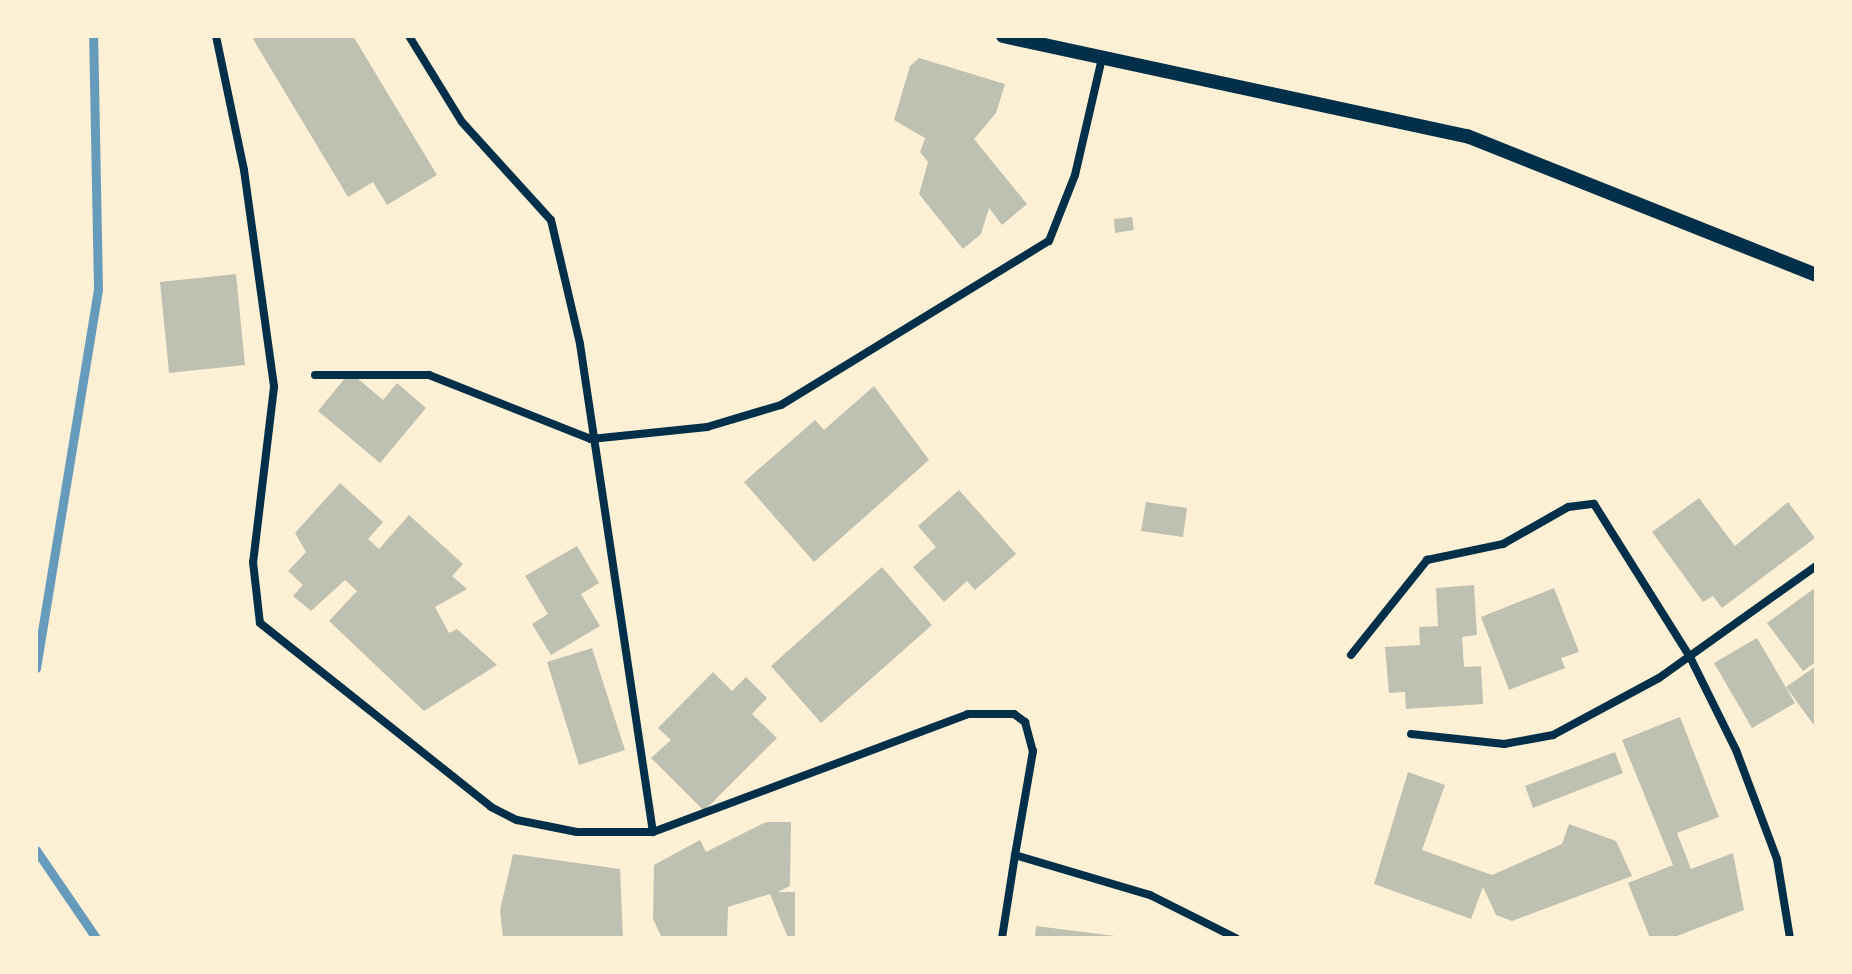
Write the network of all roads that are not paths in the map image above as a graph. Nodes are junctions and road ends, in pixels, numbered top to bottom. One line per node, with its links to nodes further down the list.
1 (216, 36): 12 (street)
2 (409, 36): 7 (street)
3 (1003, 36): 4 (street)
4 (1102, 58): 5 (street); 7 (street)
5 (1816, 275)
6 (315, 375): 7 (street)
7 (591, 439): 12 (street)
8 (1816, 566): 10 (street)
9 (1351, 655): 10 (street)
10 (1690, 657): 11 (street); 16 (street)
11 (1411, 734)
12 (653, 832): 13 (street)
13 (1015, 855): 14 (street); 15 (street)
14 (1002, 938)
15 (1236, 938)
16 (1790, 938)

